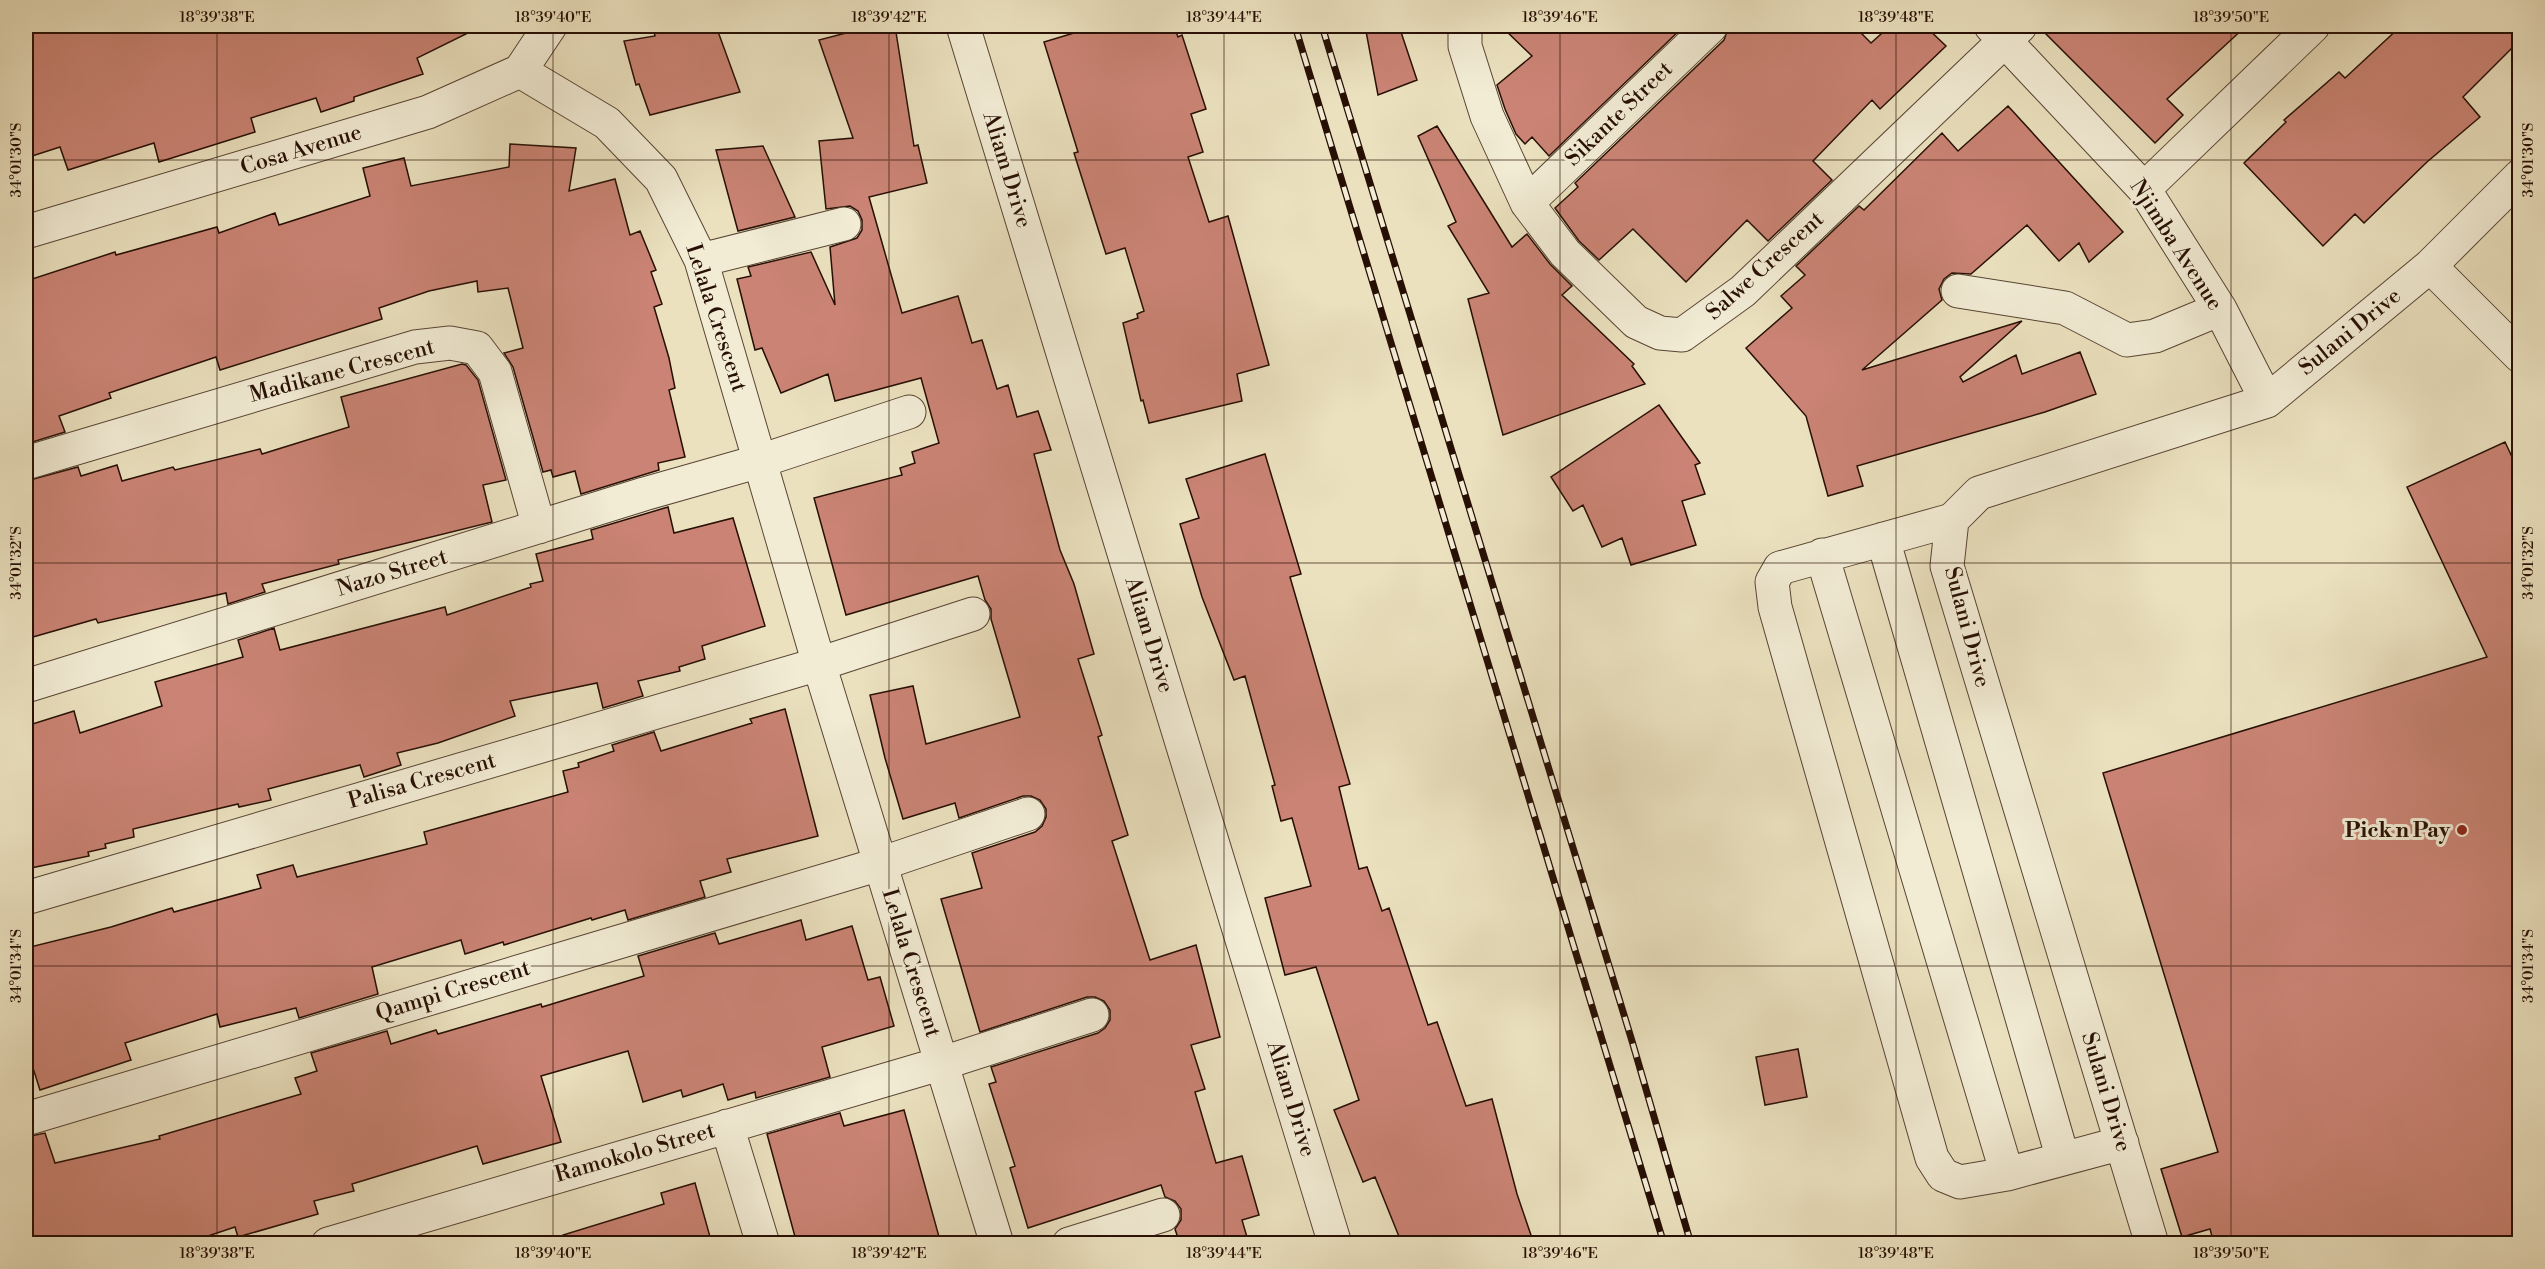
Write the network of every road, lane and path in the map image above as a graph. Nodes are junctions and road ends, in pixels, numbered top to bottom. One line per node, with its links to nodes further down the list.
1 (550, 26): 7 (street)
2 (963, 26): 44 (street, Aliam Drive)
3 (1465, 26): 10 (street, Salwe Crescent)
4 (1711, 26): 10 (street, Sikante Street)
5 (2313, 26): 9 (street)
6 (2005, 30): 9 (street, Njimba Avenue); 10 (street, Salwe Crescent)
7 (520, 71): 12 (street, Cosa Avenue); 13 (street, Lelala Crescent)
8 (2520, 176): 14 (street, Sulani Drive)
9 (2144, 189): 16 (street, Njimba Avenue)
10 (1527, 202)
11 (844, 224): 13 (street)
12 (26, 232)
13 (701, 260): 20 (street, Lelala Crescent)
14 (2430, 266): 17 (street); 18 (street, Sulani Drive)
15 (1958, 291): 16 (street)
16 (2220, 309): 18 (street, Njimba Avenue)
17 (2520, 356)
18 (2267, 401): 22 (street, Sulani Drive)
19 (909, 412): 20 (street)
20 (760, 461): 23 (street, Nazo Street); 27 (street, Lelala Crescent)
21 (26, 463): 23 (street, Madikane Crescent)
22 (1952, 520): 24 (street); 36 (street, Sulani Drive)
23 (540, 527): 28 (street, Nazo Street)
24 (1883, 538): 25 (street); 37 (street)
25 (1822, 555): 38 (street); 38 (street)
26 (973, 614): 27 (street)
27 (819, 664): 30 (street, Lelala Crescent); 31 (street, Palisa Crescent)
28 (26, 686)
29 (1028, 814): 30 (street, Lelala Crescent)
30 (880, 864): 33 (street, Lelala Crescent); 34 (street, Qampi Crescent)
31 (26, 898)
32 (1092, 1015): 33 (street, Lelala Crescent)
33 (943, 1063): 35 (street, Ramokolo Street); 42 (street, Lelala Crescent)
34 (26, 1119)
35 (727, 1126): 40 (street, Ramokolo Street); 41 (street)
36 (2122, 1143): 37 (street); 45 (street, Sulani Drive)
37 (2063, 1159): 38 (street)
38 (2007, 1174)
39 (1163, 1215): 43 (street)
40 (328, 1244)
41 (763, 1244)
42 (997, 1244)
43 (1069, 1244)
44 (1335, 1244)
45 (2152, 1244)

